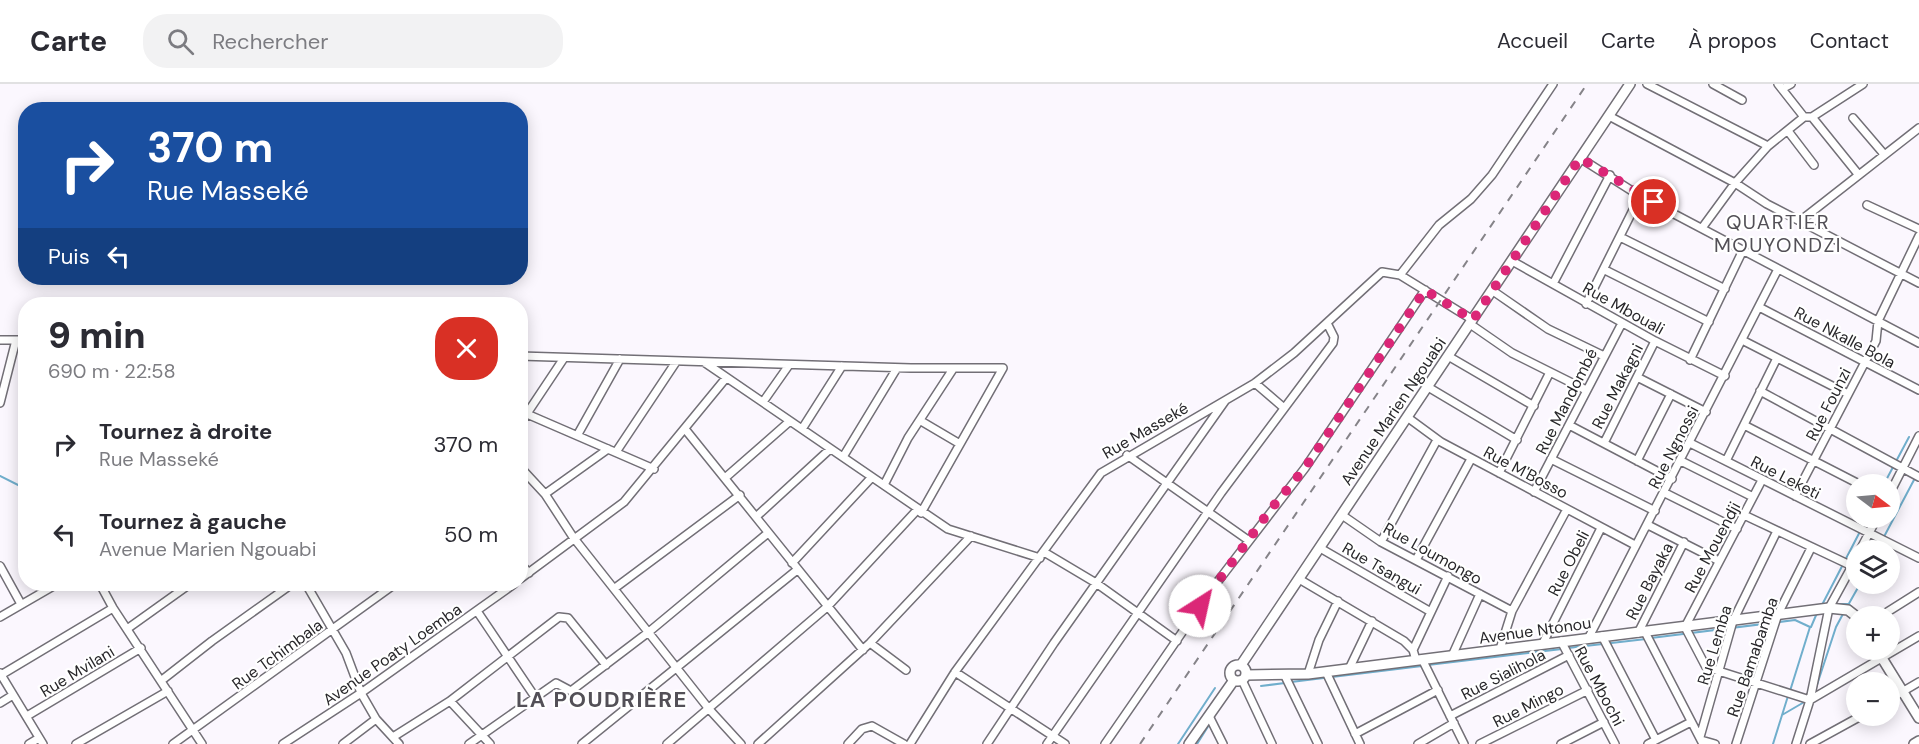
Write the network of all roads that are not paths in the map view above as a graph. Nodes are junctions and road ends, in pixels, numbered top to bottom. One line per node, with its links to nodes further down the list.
1 (1553, 84): 33 (street)
2 (1630, 84): 9 (street, Avenue Marien Ngouabi)
3 (1647, 84): 14 (street)
4 (1713, 84): 8 (street)
5 (1791, 84): 7 (street)
6 (1863, 84): 10 (street)
7 (1780, 87): 10 (street)
8 (1742, 100)
9 (1609, 116): 16 (street, Avenue Marien Ngouabi); 20 (street)
10 (1808, 117): 13 (street); 18 (street)
11 (1853, 118): 15 (street)
12 (1919, 128): 15 (street)
13 (1788, 131): 14 (street); 17 (street)
14 (1768, 146): 20 (street)
15 (1883, 153): 18 (street)
16 (1580, 158): 19 (street); 29 (street, Avenue Marien Ngouabi)
17 (1814, 165)
18 (1858, 174): 23 (street)
19 (1610, 175): 21 (street); 34 (street)
20 (1735, 183): 23 (street); 24 (street)
21 (1640, 196): 24 (street); 27 (street)
22 (1867, 205): 25 (street)
23 (1800, 221): 32 (street)
24 (1702, 228): 28 (street)
25 (1919, 229)
26 (1919, 236): 32 (street, Rue Founzi)
27 (1620, 237): 31 (street); 36 (street)
28 (1743, 250): 30 (street); 36 (street)
29 (1512, 261): 34 (street, Rue Mbouali); 38 (street, Avenue Marien Ngouabi)
30 (1778, 269): 40 (street, Rue Ngnossi); 41 (street)
31 (1605, 270): 39 (street); 44 (street)
32 (1901, 273): 35 (street); 41 (street, Rue Founzi)
33 (1400, 275): 37 (street); 45 (street, Rue Masseké)
34 (1554, 282): 39 (street, Rue Mbouali)
35 (1919, 283)
36 (1725, 289): 44 (street)
37 (1425, 290): 42 (street); 145 (street)
38 (1492, 291): 42 (street, Avenue Marien Ngouabi); 53 (street)
39 (1586, 304): 43 (street, Rue Mbouali)
40 (1759, 307): 48 (street, Rue Ngnossi); 60 (street, Rue Nkalle Bola)
41 (1878, 321): 50 (street); 60 (street, Rue Founzi)
42 (1471, 322): 52 (street, Avenue Marien Ngouabi); 65 (street)
43 (1622, 322): 49 (street, Rue Mbouali); 53 (street, Rue Mandombé)
44 (1709, 322): 57 (street)
45 (1327, 323): 69 (street, Rue Masseké); 81 (street)
46 (0, 340): 47 (street)
47 (16, 340): 78 (street)
48 (1742, 340): 55 (street); 66 (street, Rue Ngnossi)
49 (1655, 341): 57 (street, Rue Mbouali); 67 (street, Rue Makagni)
50 (1919, 343)
51 (528, 356): 54 (street)
52 (1448, 356): 70 (street, Avenue Marien Ngouabi); 80 (street)
53 (1604, 357): 71 (street, Rue Mandombé)
54 (564, 358): 56 (street); 79 (street)
55 (1777, 358): 73 (street); 75 (street)
56 (620, 359): 58 (street); 92 (street)
57 (1690, 360): 66 (street, Rue Mbouali)
58 (676, 362): 59 (street); 101 (street)
59 (704, 362): 61 (street); 68 (street)
60 (1864, 363): 72 (street, Rue Nkalle Bola); 75 (street, Rue Founzi)
61 (789, 364): 62 (street); 77 (street)
62 (842, 366): 63 (street); 91 (street)
63 (897, 368): 64 (street); 103 (street)
64 (953, 369): 86 (street); 98 (street)
65 (1550, 372): 71 (street); 80 (street)
66 (1725, 375): 82 (street, Rue Ngnossi)
67 (1637, 377): 74 (street); 96 (street, Rue Makagni)
68 (726, 378): 77 (street); 90 (street)
69 (1256, 383): 76 (street, Rue Masseké); 81 (street)
70 (1428, 387): 84 (street, Avenue Marien Ngouabi); 95 (street)
71 (1586, 390): 87 (street, Rue Mandombé)
72 (1919, 390)
73 (1760, 391): 88 (street); 89 (street)
74 (1671, 394): 82 (street); 106 (street)
75 (1848, 394): 89 (street, Rue Founzi)
76 (1227, 399): 102 (street, Rue Masseké); 121 (street)
77 (763, 402): 85 (street)
78 (0, 403)
79 (528, 405)
80 (1534, 406): 95 (street)
81 (1284, 408): 132 (street)
82 (1706, 412): 97 (street, Rue Ngnossi)
83 (528, 414): 92 (street)
84 (1407, 417): 94 (street, Rue M'Bosso); 133 (street, Avenue Marien Ngouabi)
85 (790, 421): 91 (street); 117 (street)
86 (921, 421): 98 (street); 122 (street)
87 (1569, 425): 96 (street); 105 (street, Rue Mandombé)
88 (1744, 425): 108 (street); 109 (street)
89 (1830, 428): 109 (street, Rue Founzi); 110 (street)
90 (685, 429): 111 (street); 117 (street)
91 (802, 429): 100 (street)
92 (578, 434): 99 (street)
93 (1918, 439): 110 (street)
94 (1437, 440): 104 (street, Rue M'Bosso); 147 (street)
95 (1517, 440): 112 (street)
96 (1604, 443): 106 (street)
97 (1690, 443): 107 (street, Rue Ngnossi); 108 (street, Rue Leketi)
98 (960, 444): 130 (street)
99 (608, 449): 101 (street); 125 (street)
100 (829, 450): 103 (street); 135 (street)
101 (616, 452): 111 (street)
102 (1127, 455): 121 (street); 152 (street, Rue Masseké)
103 (843, 457): 115 (street)
104 (1472, 459): 112 (street, Rue M'Bosso); 154 (street)
105 (1551, 459): 123 (street, Rue Mandombé); 131 (street)
106 (1638, 460): 119 (street)
107 (1681, 461): 119 (street, Rue Ngnossi); 128 (street)
108 (1726, 461): 120 (street, Rue Leketi)
109 (1813, 462): 118 (street); 127 (street, Rue Founzi)
110 (1903, 468): 113 (street); 116 (street)
111 (654, 469): 143 (street)
112 (1499, 473): 123 (street, Rue M'Bosso)
113 (1900, 474)
114 (528, 476): 125 (street)
115 (872, 477): 122 (street); 156 (street)
116 (1919, 477)
117 (725, 478): 126 (street)
118 (1846, 478)
119 (1672, 479): 124 (street, Rue Ngnossi)
120 (1762, 480): 127 (street, Rue Leketi); 128 (street, Rue Mouendji)
121 (1166, 484): 132 (street); 164 (street)
122 (884, 485): 130 (street)
123 (1534, 492): 129 (street, Rue M'Bosso)
124 (1665, 493): 131 (street, Rue Ngnossi); 139 (street)
125 (545, 494): 143 (street)
126 (740, 495): 135 (street); 165 (street)
127 (1795, 496): 142 (street, Rue Leketi)
128 (1753, 497): 134 (street, Rue Mouendji)
129 (1567, 509): 137 (street, Rue M'Bosso); 183 (street)
130 (919, 511): 144 (street); 178 (street)
131 (1655, 511): 136 (street, Rue Ngnossi)
132 (1207, 513): 145 (street); 184 (street)
133 (1342, 515): 147 (street, Rue Loumongo); 150 (street, Avenue Marien Ngouabi)
134 (1744, 515): 139 (street, Rue Mouendji); 140 (street)
135 (757, 516): 141 (street)
136 (1648, 525): 148 (street); 149 (street, Rue Ngnossi)
137 (1602, 528): 149 (street, Rue M'Bosso); 201 (street, Rue Obeli)
138 (1872, 528): 142 (street)
139 (1737, 529): 155 (street, Rue Mouendji)
140 (1777, 531): 151 (street); 189 (street, Rue Lemba)
141 (768, 533): 156 (street); 193 (street)
142 (1869, 534): 146 (street); 153 (street, Rue Leketi)
143 (573, 537): 160 (street); 165 (street)
144 (971, 537): 152 (street); 200 (street)
145 (1248, 540): 198 (street)
146 (1866, 540)
147 (1381, 542): 154 (street, Rue Loumongo)
148 (1684, 542): 155 (street); 194 (street, Rue Bayaka)
149 (1635, 545): 197 (street, Rue Ngnossi)
150 (1320, 548): 163 (street, Avenue Marien Ngouabi); 185 (street, Rue Tsangui)
151 (1811, 548): 157 (street); 186 (street, Rue Bamabamba)
152 (1042, 555): 164 (street); 218 (street, Rue Masseké)
153 (1919, 558)
154 (1416, 560): 161 (street, Rue Loumongo)
155 (1719, 561): 190 (street, Rue Mouendji)
156 (792, 563): 159 (street)
157 (1846, 563)
158 (0, 566): 176 (street)
159 (797, 570): 178 (street); 215 (street)
160 (529, 573)
161 (1448, 576): 174 (street, Rue Loumongo); 185 (street)
162 (1846, 576): 180 (street)
163 (1299, 579): 175 (street); 214 (street, Avenue Marien Ngouabi)
164 (1096, 583): 184 (street); 239 (street)
165 (615, 588): 193 (street)
166 (44, 591): 176 (street)
167 (104, 591): 179 (street)
168 (180, 591): 191 (street)
169 (282, 591): 225 (street)
170 (310, 591): 192 (street)
171 (386, 591): 192 (street, Rue Tchimbala)
172 (504, 591): 182 (street, Avenue Poaty Loemba)
173 (1919, 592): 177 (street)
174 (1480, 594): 183 (street, Rue Loumongo); 208 (street)
175 (1338, 601): 188 (street); 222 (street)
176 (21, 604): 187 (street)
177 (1897, 606)
178 (826, 607): 205 (street); 238 (street)
179 (113, 608): 191 (street); 221 (street)
180 (1828, 608): 181 (street); 186 (street, Avenue Ntonou); 236 (street)
181 (1846, 610)
182 (477, 611): 207 (street); 232 (street, Avenue Poaty Loemba)
183 (1512, 611): 204 (street)
184 (1136, 612): 198 (street); 252 (street)
185 (1431, 612): 206 (street)
186 (1778, 614): 189 (street, Avenue Ntonou); 227 (street, Rue Bamabamba)
187 (0, 617)
188 (1372, 621): 206 (street); 216 (street)
189 (1733, 621): 190 (street, Avenue Ntonou); 220 (street, Rue Lemba)
190 (1685, 627): 194 (street, Avenue Ntonou); 220 (street)
191 (127, 629): 203 (street)
192 (332, 631): 232 (street); 248 (street, Rue Tchimbala)
193 (650, 631): 213 (street); 215 (street)
194 (1641, 632): 195 (street, Avenue Ntonou); 246 (street)
195 (1602, 636): 197 (street, Avenue Ntonou); 256 (street)
196 (1919, 636): 202 (street)
197 (1589, 637): 199 (street, Avenue Ntonou)
198 (1176, 641): 276 (street)
199 (1561, 641): 201 (street, Avenue Ntonou); 209 (street, Rue Mbochi)
200 (870, 643): 205 (street); 217 (street)
201 (1543, 644): 204 (street, Avenue Ntonou)
202 (1900, 647)
203 (141, 648): 225 (street); 240 (street, Rue Mvilani)
204 (1500, 649): 208 (street, Avenue Ntonou)
205 (863, 650): 269 (street)
206 (1413, 650): 210 (street)
207 (509, 656): 213 (street); 234 (street); 235 (street)
208 (1452, 656): 210 (street, Avenue Ntonou)
209 (1569, 656): 229 (street, Rue Mbochi); 244 (street, Rue Sialihola)
210 (1419, 659): 216 (street, Avenue Ntonou); 228 (street)
211 (1879, 660): 236 (street)
212 (1883, 660): 231 (street)
213 (606, 665): 234 (street)
214 (1242, 665): 224 (street); 224 (street, Avenue Marien Ngouabi)
215 (679, 667): 238 (street); 266 (street)
216 (1349, 669): 219 (street, Avenue Ntonou)
217 (906, 670)
218 (955, 672): 239 (street); 272 (street, Rue Masseké)
219 (1326, 672): 222 (street, Avenue Ntonou); 250 (street)
220 (1720, 673): 227 (street); 253 (street, Rue Lemba)
221 (1, 674): 233 (street)
222 (1308, 674): 223 (street, Avenue Ntonou)
223 (1285, 676): 224 (street, Avenue Ntonou); 280 (street)
224 (1240, 679): 241 (street); 279 (street)
225 (162, 680): 230 (street)
226 (1919, 682): 231 (street)
227 (1756, 684): 236 (street); 288 (street, Rue Bamabamba)
228 (1438, 690): 244 (street); 250 (street)
229 (1588, 690): 245 (street, Rue Mbochi); 284 (street, Rue Mingo)
230 (168, 691): 248 (street); 258 (street)
231 (1902, 692): 242 (street)
232 (361, 693): 243 (street); 261 (street, Avenue Poaty Loemba)
233 (13, 695): 237 (street); 240 (street)
234 (535, 697): 249 (street)
235 (450, 700): 249 (street); 251 (street)
236 (1810, 700): 289 (street)
237 (0, 703)
238 (709, 709): 267 (street); 268 (street)
239 (1010, 709): 252 (street); 273 (street)
240 (27, 716): 254 (street)
241 (1209, 716): 277 (street); 278 (street)
242 (1919, 718)
243 (376, 719): 251 (street); 262 (street)
244 (1452, 720): 282 (street, Rue Sialihola); 283 (street)
245 (1604, 722): 285 (street); 286 (street, Rue Mbochi)
246 (1691, 722): 253 (street); 256 (street)
247 (1846, 724): 290 (street)
248 (194, 731): 259 (street, Rue Tchimbala); 260 (street)
249 (481, 734): 264 (street); 265 (street)
250 (1355, 734): 281 (street)
251 (393, 737): 263 (street)
252 (1052, 737): 274 (street); 275 (street)
253 (1702, 740): 287 (street)
254 (41, 741): 257 (street)
255 (1919, 741): 291 (street)
256 (1652, 742)
257 (29, 744)
258 (76, 744)
259 (173, 744)
260 (202, 744)
261 (282, 744)
262 (343, 744)
263 (399, 744)
264 (469, 744)
265 (490, 744)
266 (582, 744)
267 (667, 744)
268 (741, 744)
269 (758, 744)
270 (848, 744): 271 (street)
271 (904, 744)
272 (910, 744)
273 (987, 744)
274 (1047, 744)
275 (1065, 744)
276 (1105, 744)
277 (1189, 744)
278 (1223, 744)
279 (1272, 744)
280 (1318, 744)
281 (1360, 744)
282 (1418, 744)
283 (1464, 744)
284 (1480, 744)
285 (1561, 744)
286 (1616, 744)
287 (1715, 744)
288 (1736, 744)
289 (1796, 744)
290 (1810, 744)
291 (1914, 744)

